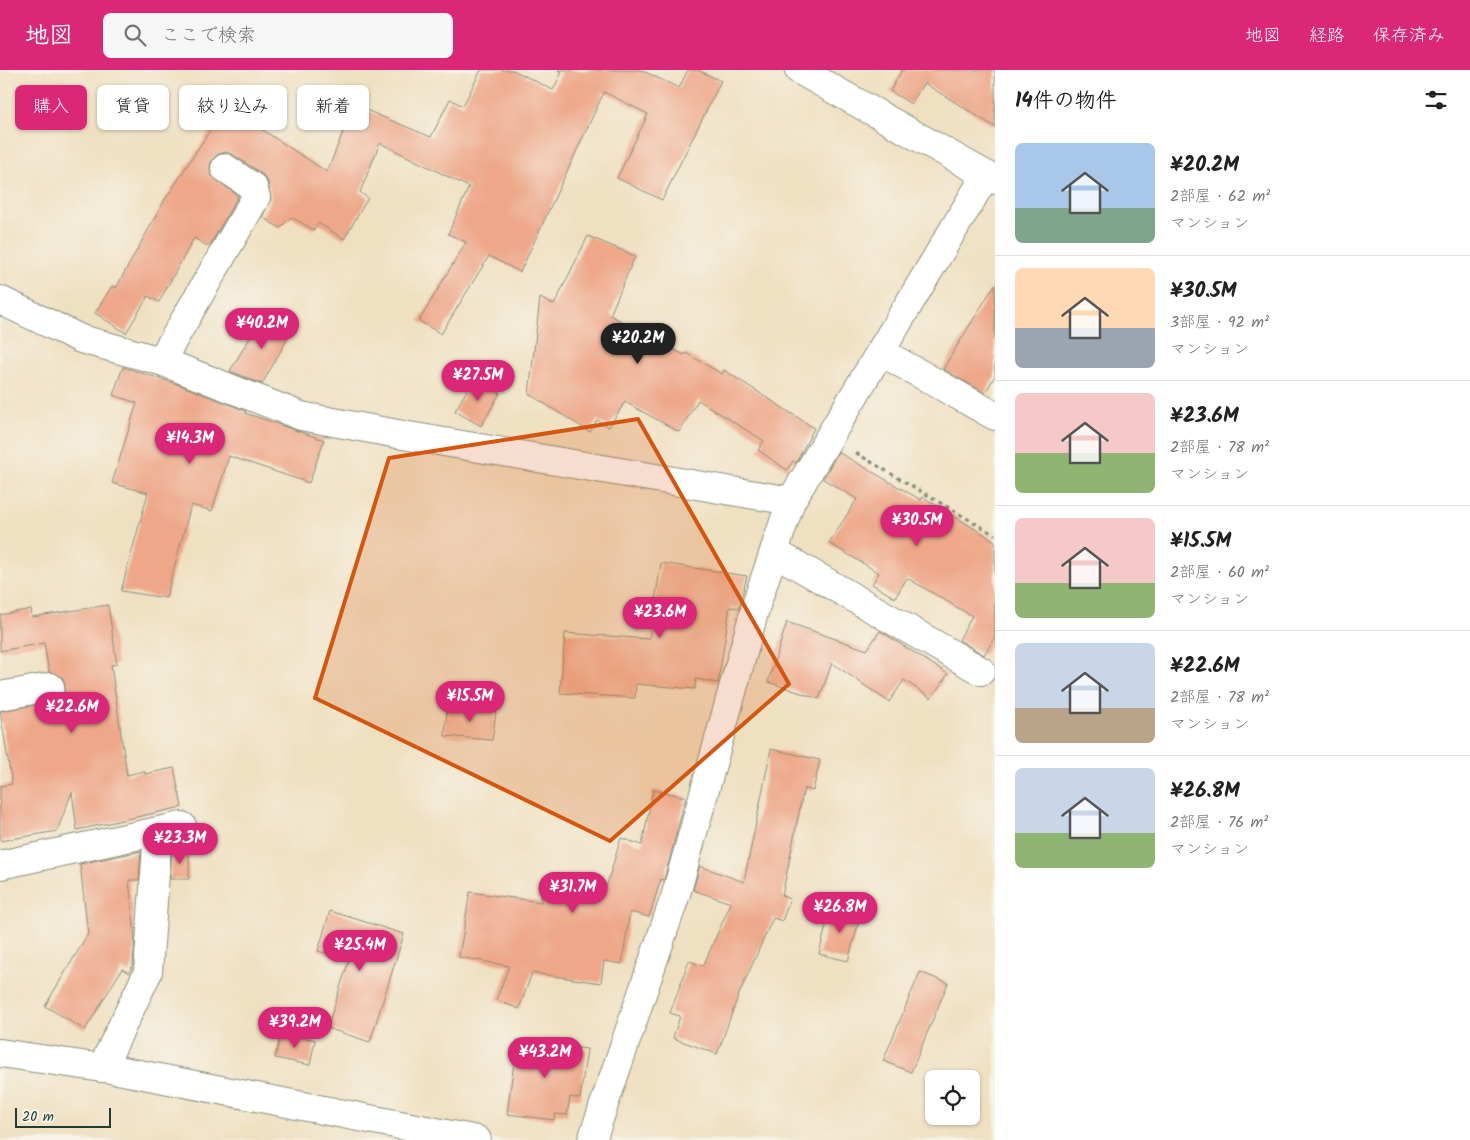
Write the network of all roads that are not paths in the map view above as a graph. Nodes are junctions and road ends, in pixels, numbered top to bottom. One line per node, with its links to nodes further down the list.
1 (799, 70): 3 (street)
2 (225, 168): 6 (street)
3 (991, 178): 5 (street)
4 (0, 300): 6 (street)
5 (882, 352): 7 (street); 8 (street)
6 (160, 361): 8 (street)
7 (995, 416)
8 (791, 501): 9 (street)
9 (774, 552): 10 (street); 17 (street)
10 (981, 671)
11 (50, 686): 12 (street)
12 (0, 696)
13 (0, 865): 15 (street)
14 (0, 1053): 15 (street)
15 (102, 1068): 16 (street)
16 (477, 1140)
17 (592, 1140)

